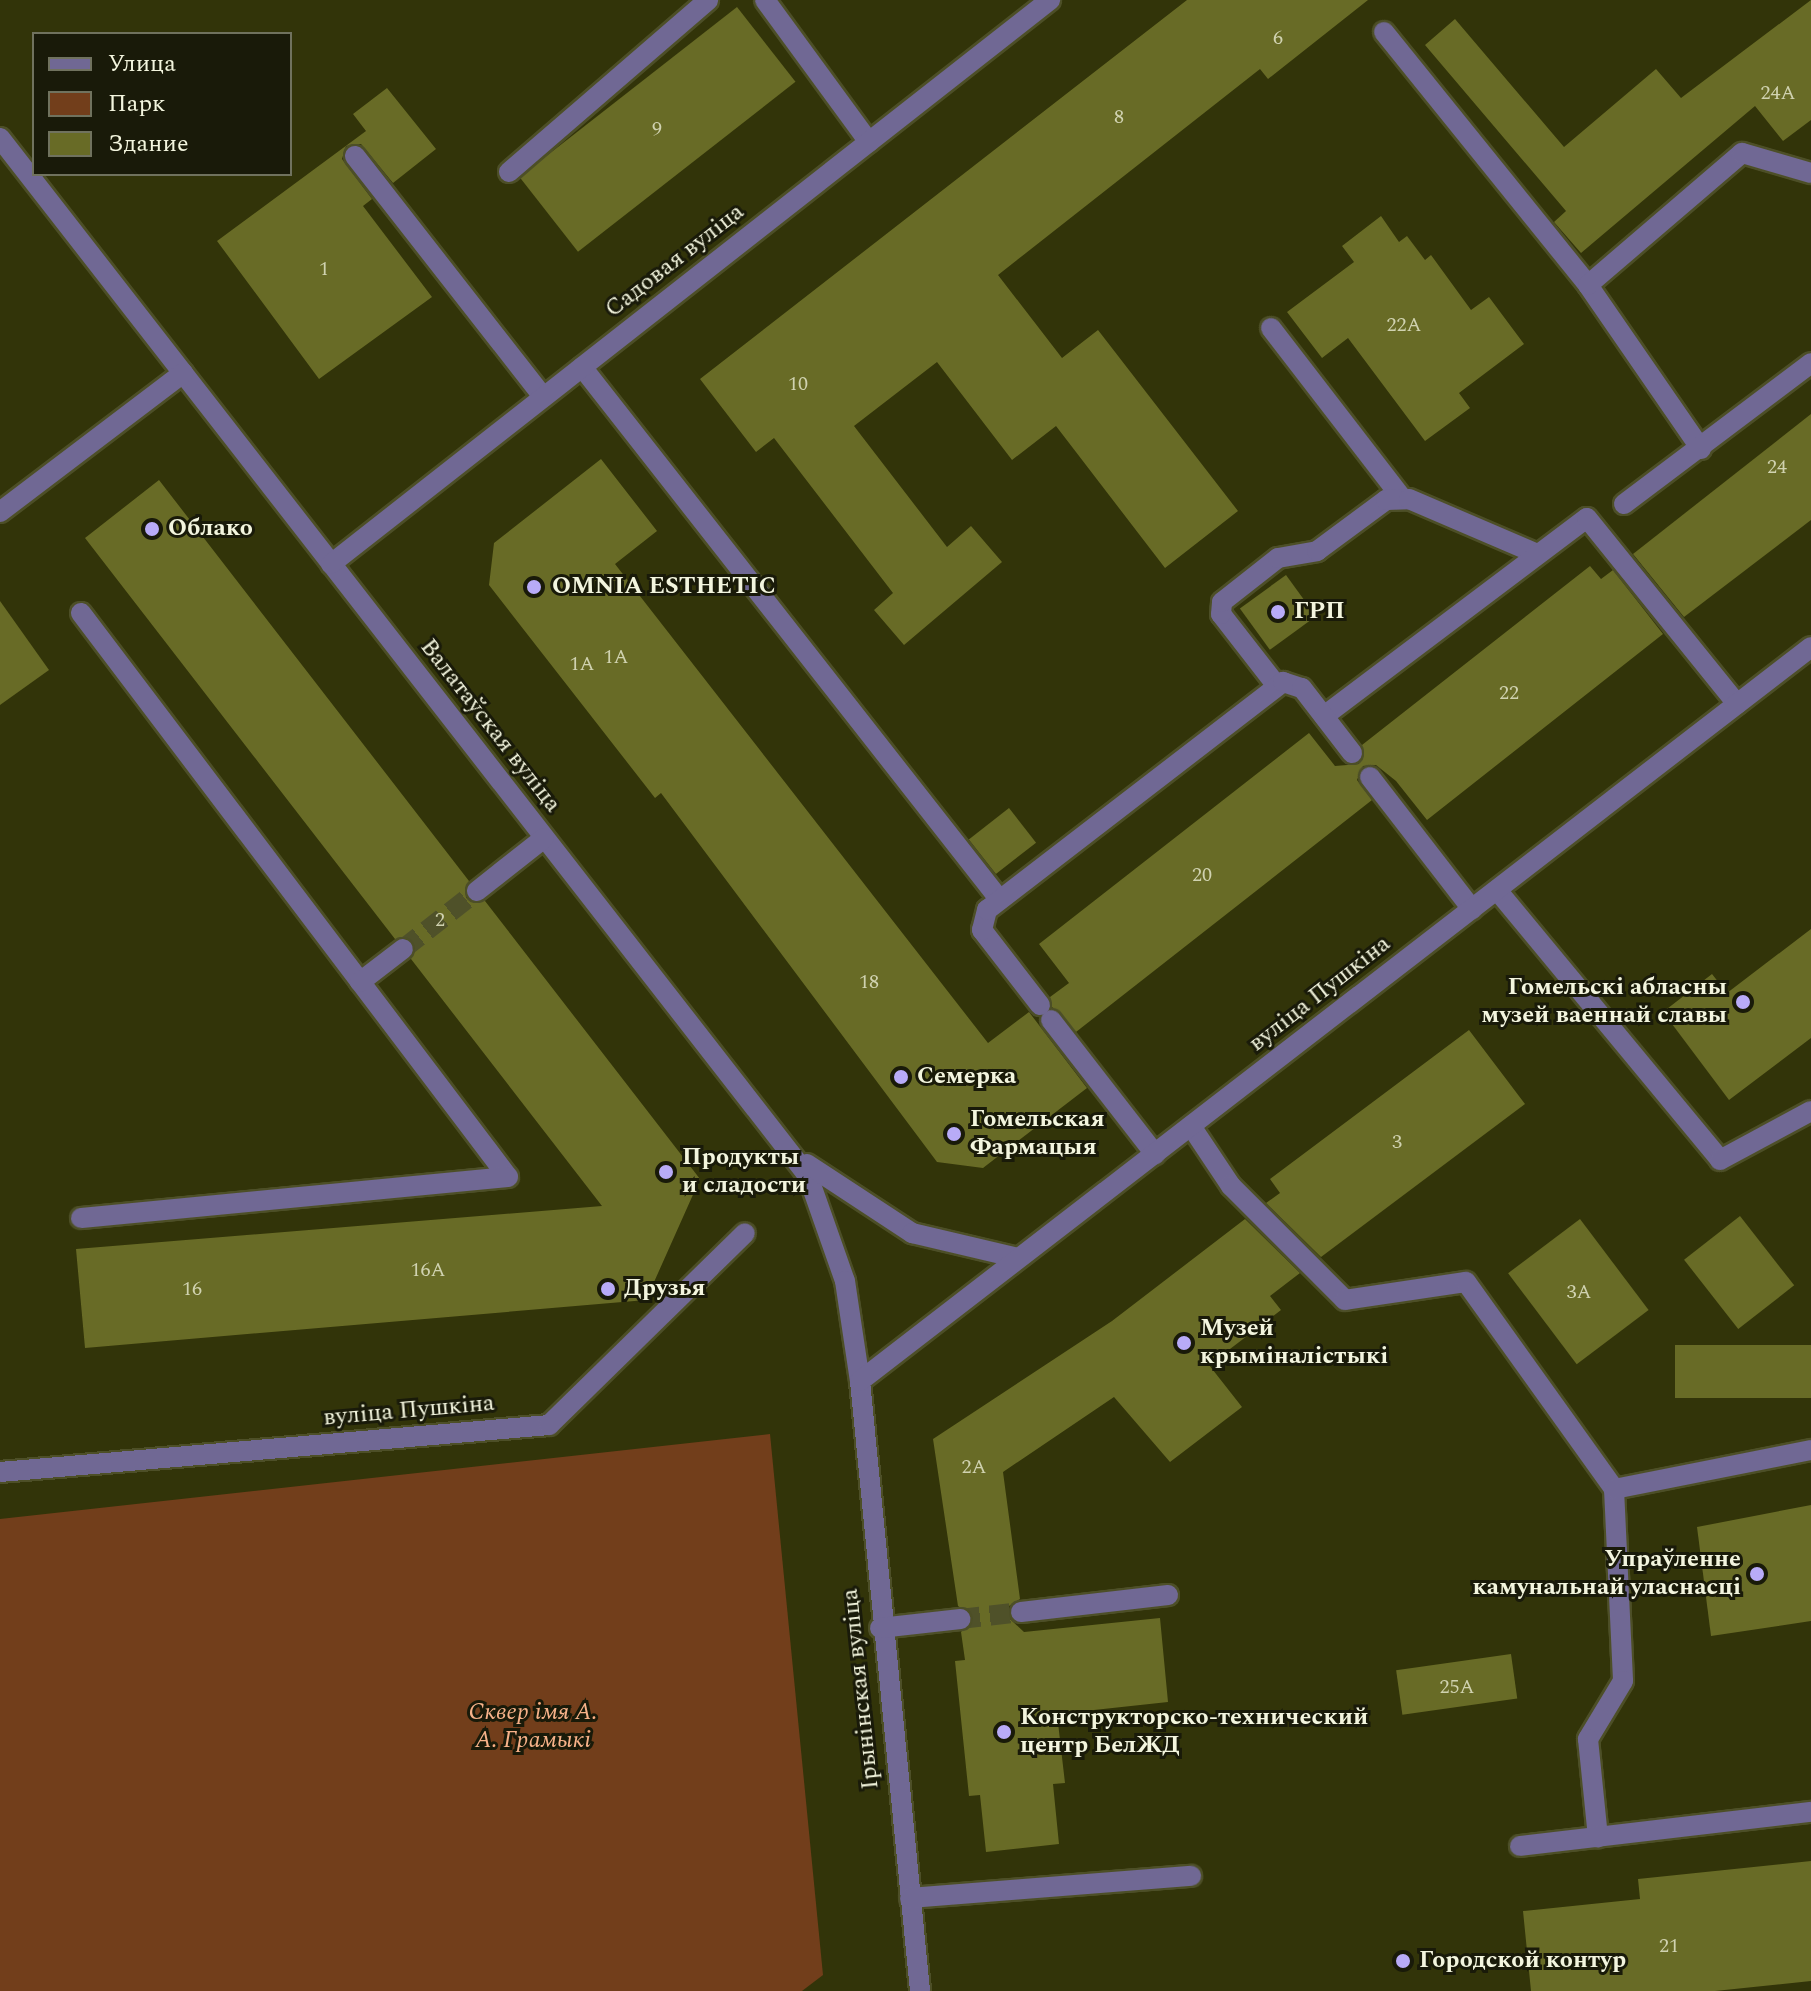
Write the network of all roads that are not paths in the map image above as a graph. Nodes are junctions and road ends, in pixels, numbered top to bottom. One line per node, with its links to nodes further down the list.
1 (708, 0): 8 (street)
2 (765, 0): 6 (street)
3 (1050, 0): 6 (street, Садовая вуліца)
4 (1384, 32): 10 (street)
5 (0, 138): 14 (street, Валатаўская вуліца)
6 (869, 142): 13 (street, Садовая вуліца)
7 (355, 156): 15 (street)
8 (509, 172)
9 (1811, 173): 10 (street)
10 (1588, 285): 16 (street)
11 (1271, 328): 17 (street)
12 (1811, 363): 16 (street)
13 (582, 367): 15 (street, Садовая вуліца); 32 (street)
14 (183, 373): 19 (street); 21 (street, Валатаўская вуліца)
15 (543, 397): 21 (street, Садовая вуліца)
16 (1701, 449): 18 (street)
17 (1401, 497): 20 (street); 24 (street)
18 (1624, 504)
19 (0, 512)
20 (1535, 553): 25 (street); 26 (street)
21 (331, 564): 29 (street, Валатаўская вуліца)
22 (81, 613): 35 (street)
23 (1811, 647): 25 (street, вуліца Пушкіна)
24 (1277, 686): 26 (street); 32 (street)
25 (1737, 704): 30 (street, вуліца Пушкіна)
26 (1324, 716): 27 (street)
27 (1352, 753)
28 (1370, 777): 33 (street)
29 (544, 838): 31 (street); 38 (street, Валатаўская вуліца)
30 (1497, 890): 33 (street, вуліца Пушкіна); 36 (street)
31 (477, 891)
32 (1000, 900): 39 (street)
33 (1472, 909): 37 (street, вуліца Пушкіна)
34 (403, 949): 35 (street)
35 (360, 982): 40 (street)
36 (1811, 1111)
37 (1191, 1126): 39 (street, вуліца Пушкіна); 46 (street)
38 (793, 1152): 42 (street); 43 (street, Валатаўская вуліца)
39 (1155, 1154): 42 (street, вуліца Пушкіна)
40 (81, 1218)
41 (745, 1233): 45 (street, вуліца Пушкіна)
42 (1018, 1258): 43 (street, вуліца Пушкіна)
43 (860, 1381): 50 (street, Ірынінская вуліца)
44 (1811, 1450): 46 (street)
45 (0, 1472)
46 (1614, 1489): 52 (street)
47 (1168, 1595): 48 (street)
48 (1021, 1612)
49 (960, 1619): 50 (street)
50 (880, 1628): 55 (street, Ірынінская вуліца)
51 (1811, 1812): 52 (street)
52 (1598, 1837): 53 (street)
53 (1520, 1846)
54 (1191, 1876): 55 (street)
55 (910, 1898): 56 (street, Ірынінская вуліца)
56 (920, 1991)

